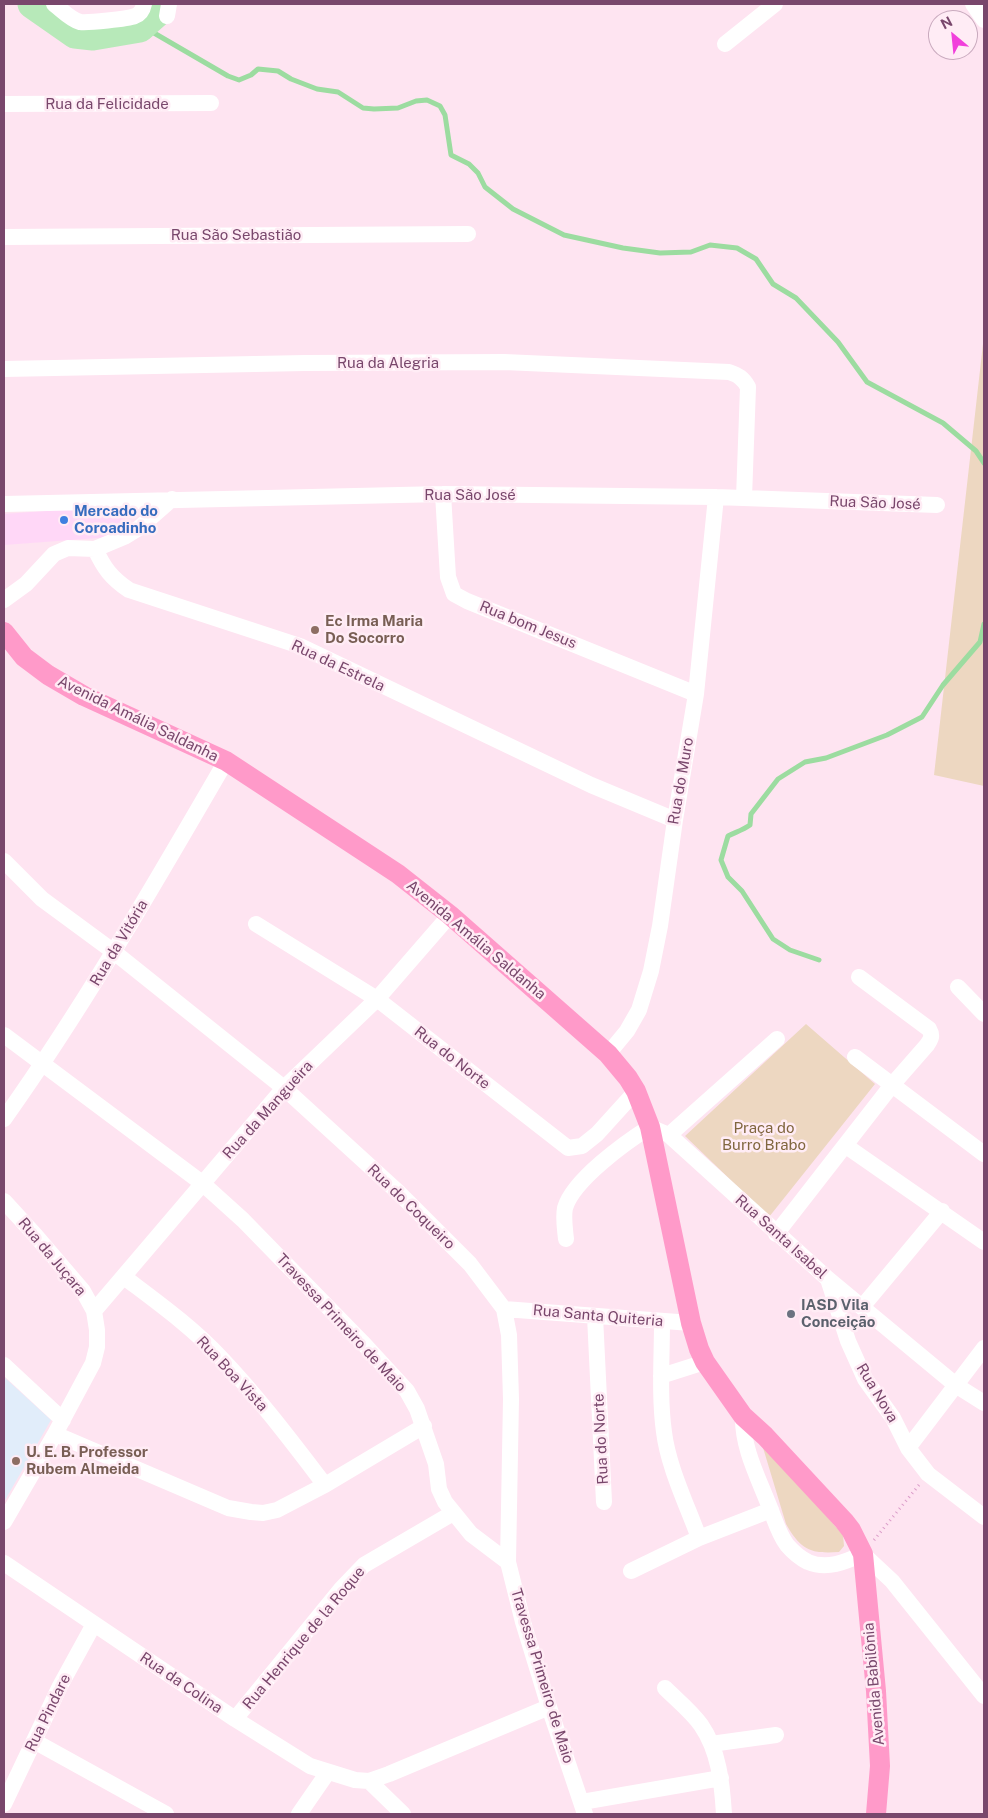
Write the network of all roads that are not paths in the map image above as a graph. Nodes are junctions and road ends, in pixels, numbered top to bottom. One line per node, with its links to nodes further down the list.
1 (54, 4): 4 (street)
2 (775, 4): 6 (street)
3 (973, 4): 5 (street)
4 (139, 10)
5 (984, 20)
6 (725, 44)
7 (211, 103): 8 (street, Rua da Felicidade)
8 (4, 104)
9 (468, 234): 10 (street, Rua São Sebastião)
10 (4, 237)
11 (4, 369): 14 (street, Rua da Alegria)
12 (443, 494): 13 (street, Rua São José); 15 (street, Rua São José); 21 (street, Rua bom Jesus)
13 (716, 497): 14 (street, Rua São José); 21 (street, Rua do Muro)
14 (744, 498): 17 (street, Rua São José)
15 (172, 499): 16 (street, Rua São José); 18 (street)
16 (4, 504)
17 (937, 505)
18 (95, 548): 19 (street); 23 (street, Rua da Estrela)
19 (4, 600)
20 (4, 632): 22 (main road, Avenida Amália Saldanha)
21 (696, 694): 23 (street, Rua do Muro)
22 (226, 762): 25 (main road, Avenida Amália Saldanha); 27 (street, Rua da Vitória)
23 (675, 820): 34 (street, Rua do Muro)
24 (4, 861): 27 (street, Rua do Coqueiro)
25 (450, 915): 30 (street, Rua da Mangueira); 34 (main road, Avenida Amália Saldanha)
26 (256, 924): 30 (street, Rua do Norte)
27 (114, 952): 36 (street, Rua da Vitória); 38 (street, Rua do Coqueiro)
28 (859, 977): 37 (street)
29 (958, 987): 31 (street)
30 (377, 999): 38 (street, Rua da Mangueira); 39 (street, Rua do Norte)
31 (984, 1014)
32 (4, 1035): 36 (street, Travessa Primeiro de Maio)
33 (777, 1039): 42 (street)
34 (608, 1054): 39 (main road, Avenida Amália Saldanha)
35 (855, 1057): 37 (street)
36 (42, 1065): 40 (street, Rua da Vitória); 45 (street, Travessa Primeiro de Maio)
37 (892, 1085): 43 (street); 44 (street)
38 (284, 1088): 45 (street, Rua da Mangueira); 54 (street, Rua do Coqueiro)
39 (636, 1091): 41 (main road, Avenida Amália Saldanha)
40 (4, 1119)
41 (650, 1126): 42 (street, Rua Santa Isabel); 49 (street); 58 (main road, Avenida Amália Saldanha)
42 (669, 1135): 48 (street, Rua Santa Isabel)
43 (846, 1146): 47 (street); 48 (street)
44 (984, 1154)
45 (202, 1183): 51 (street, Rua da Mangueira); 66 (street, Travessa Primeiro de Maio)
46 (4, 1201): 55 (street, Rua da Juçara)
47 (942, 1211): 50 (street); 53 (street)
48 (776, 1234): 52 (street, Rua Santa Isabel)
49 (566, 1239)
50 (984, 1242)
51 (124, 1277): 55 (street, Rua da Mangueira); 69 (street, Rua Boa Vista)
52 (828, 1280): 53 (street, Rua Santa Isabel); 68 (street, Rua Nova)
53 (862, 1307): 63 (street, Rua Santa Isabel)
54 (504, 1309): 56 (street, Rua Santa Quiteria); 77 (street, Rua do Coqueiro)
55 (94, 1311): 67 (street, Rua da Juçara)
56 (595, 1316): 57 (street, Rua Santa Quiteria); 70 (street, Rua do Norte)
57 (662, 1321): 58 (street, Rua Santa Quiteria); 62 (street)
58 (691, 1324): 60 (main road, Avenida Amália Saldanha)
59 (984, 1348): 63 (street)
60 (705, 1362): 62 (street); 65 (main road, Avenida Amália Saldanha)
61 (4, 1365): 67 (street)
62 (661, 1376): 75 (street)
63 (957, 1386): 64 (street, Rua Santa Isabel); 68 (street)
64 (984, 1403)
65 (743, 1416): 71 (street, Avenida Amália Saldanha); 76 (main road, Avenida Amália Saldanha)
66 (424, 1426): 69 (street); 72 (street, Travessa Primeiro de Maio)
67 (59, 1427): 69 (street); 74 (street)
68 (908, 1448): 73 (street, Rua Nova)
69 (325, 1485)
70 (604, 1502)
71 (771, 1510): 75 (street); 76 (street, Avenida Amália Saldanha)
72 (453, 1513): 77 (street, Travessa Primeiro de Maio); 84 (street, Rua Henrique de la Roque)
73 (984, 1516)
74 (4, 1522)
75 (699, 1538): 79 (street)
76 (863, 1554): 82 (street, Avenida Amália Saldanha); 97 (main road, Avenida Babilônia)
77 (508, 1562): 83 (street, Travessa Primeiro de Maio)
78 (4, 1563): 80 (street, Rua da Colina)
79 (632, 1571)
80 (94, 1624): 84 (street, Rua da Colina); 86 (street, Rua Pindare)
81 (666, 1688): 87 (street)
82 (984, 1696)
83 (549, 1706): 90 (street, Rua da Colina); 92 (street, Travessa Primeiro de Maio)
84 (235, 1719): 88 (street, Rua da Colina)
85 (776, 1735): 87 (street)
86 (34, 1741): 91 (street, Rua Pindare); 93 (street)
87 (711, 1744): 89 (street)
88 (328, 1772): 90 (street, Rua da Colina); 94 (street)
89 (721, 1778): 92 (street); 96 (street)
90 (369, 1780): 95 (street)
91 (5, 1798)
92 (583, 1808)
93 (166, 1814)
94 (299, 1814)
95 (404, 1814)
96 (724, 1814)
97 (876, 1814)

